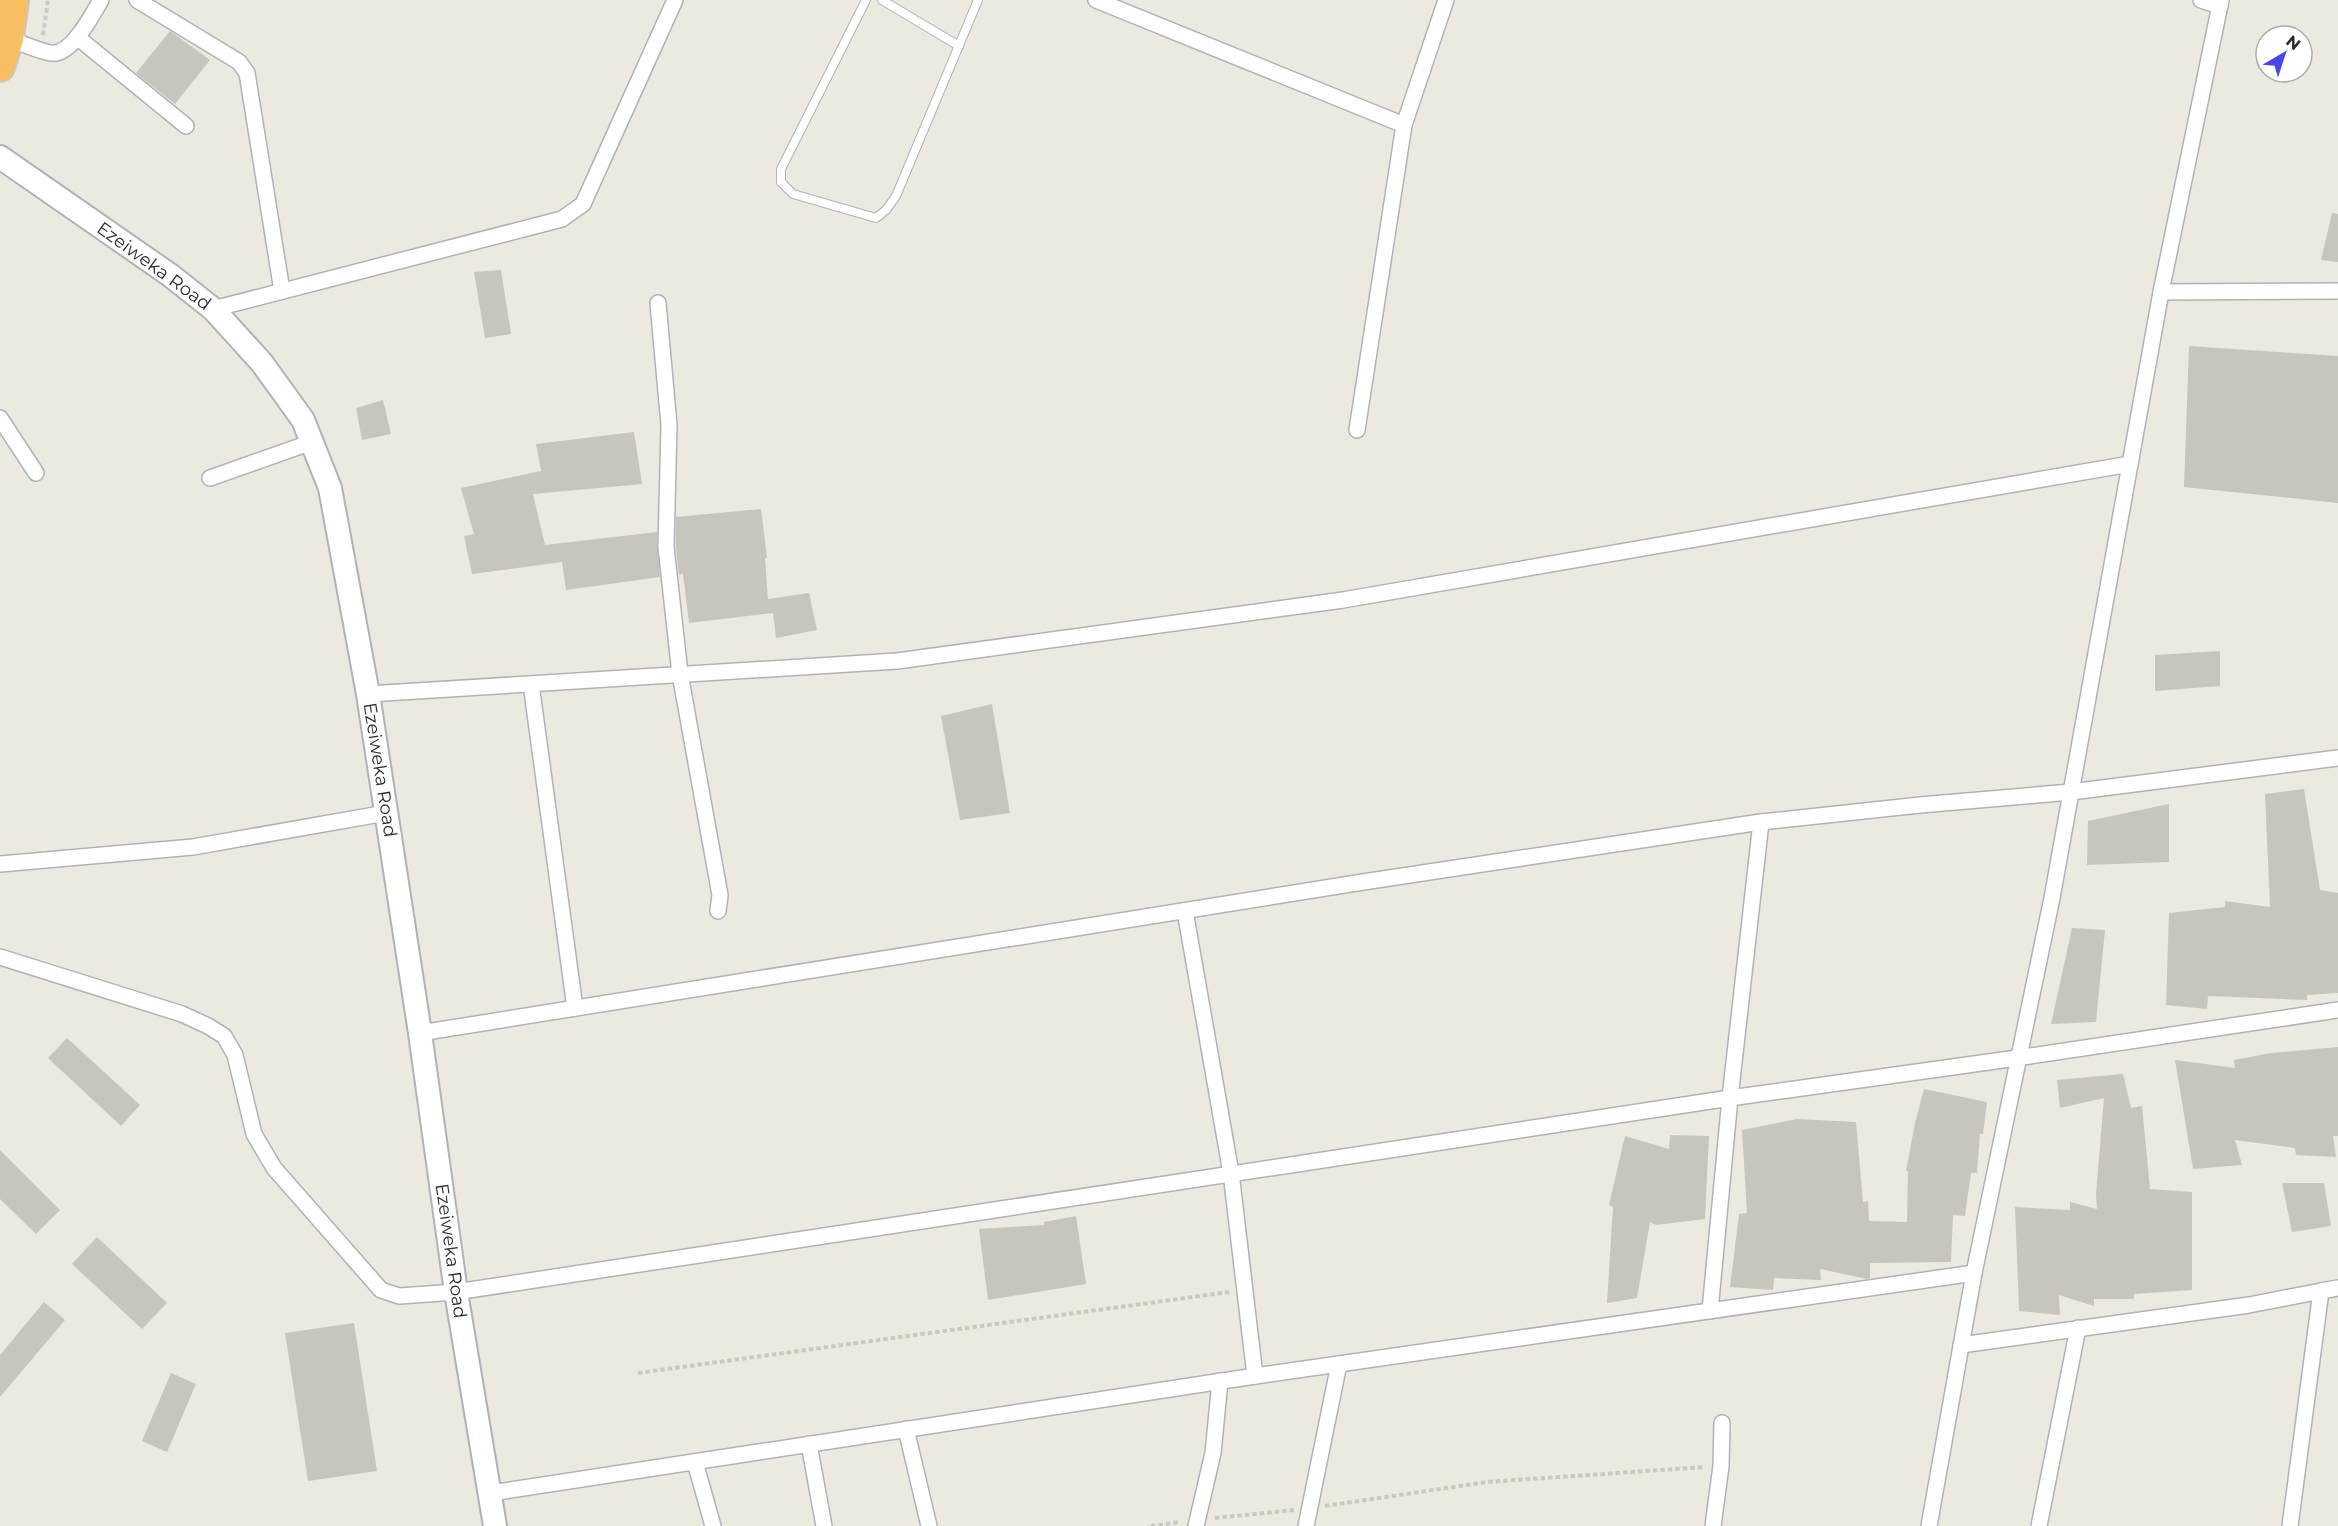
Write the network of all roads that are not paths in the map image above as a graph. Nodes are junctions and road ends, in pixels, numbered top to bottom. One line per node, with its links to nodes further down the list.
1 (14, 0): 13 (highway)
2 (101, 0): 12 (street)
3 (137, 0): 19 (street)
4 (675, 0): 19 (street)
5 (866, 0): 14 (lane)
6 (882, 0): 14 (lane)
7 (978, 0): 14 (lane)
8 (1096, 0): 16 (street)
9 (1446, 0): 16 (street)
10 (2200, 0): 11 (street)
11 (2221, 3): 21 (street)
12 (77, 38): 13 (street); 17 (street)
13 (9, 39): 15 (highway)
14 (959, 46)
15 (0, 67)
16 (1404, 125): 25 (street)
17 (186, 126)
18 (0, 158): 23 (main road, Ezeiweka Road)
19 (282, 291): 23 (street)
20 (2338, 291): 21 (street)
21 (2161, 292): 27 (street)
22 (658, 303): 30 (street)
23 (213, 309): 26 (main road, Ezeiweka Road)
24 (0, 418): 28 (street)
25 (1357, 430)
26 (312, 442): 29 (street); 32 (main road, Ezeiweka Road)
27 (2130, 464): 30 (street); 34 (street)
28 (36, 473)
29 (210, 478)
30 (680, 674): 31 (street); 38 (street)
31 (531, 684): 32 (street); 41 (street)
32 (368, 694): 35 (main road, Ezeiweka Road)
33 (2338, 758): 34 (street)
34 (2071, 792): 36 (street); 44 (street)
35 (386, 813): 37 (street); 43 (main road, Ezeiweka Road)
36 (1761, 822): 39 (street); 45 (street)
37 (0, 864)
38 (718, 911)
39 (1185, 911): 41 (street); 46 (street)
40 (0, 957): 50 (street)
41 (575, 1008): 43 (street)
42 (2338, 1010): 44 (street)
43 (420, 1033): 50 (main road, Ezeiweka Road)
44 (2018, 1058): 45 (street); 47 (street)
45 (1730, 1098): 46 (street); 51 (street)
46 (1231, 1173): 50 (street); 55 (street)
47 (1974, 1273): 51 (street); 53 (street)
48 (2338, 1288): 49 (street)
49 (2321, 1291): 52 (street); 71 (street)
50 (456, 1292): 61 (main road, Ezeiweka Road)
51 (1710, 1311): 54 (street)
52 (2078, 1328): 53 (street); 70 (street)
53 (1961, 1345): 69 (street)
54 (1340, 1364): 55 (street); 67 (street)
55 (1255, 1376): 56 (street)
56 (1220, 1382): 58 (street); 62 (street)
57 (1722, 1423): 68 (street)
58 (906, 1429): 59 (street); 66 (street)
59 (809, 1444): 60 (street); 65 (street)
60 (695, 1462): 61 (street); 64 (street)
61 (491, 1493): 63 (main road, Ezeiweka Road)
62 (1197, 1523)
63 (495, 1526)
64 (713, 1526)
65 (824, 1526)
66 (928, 1526)
67 (1306, 1526)
68 (1713, 1526)
69 (1929, 1526)
70 (2039, 1526)
71 (2290, 1526)

